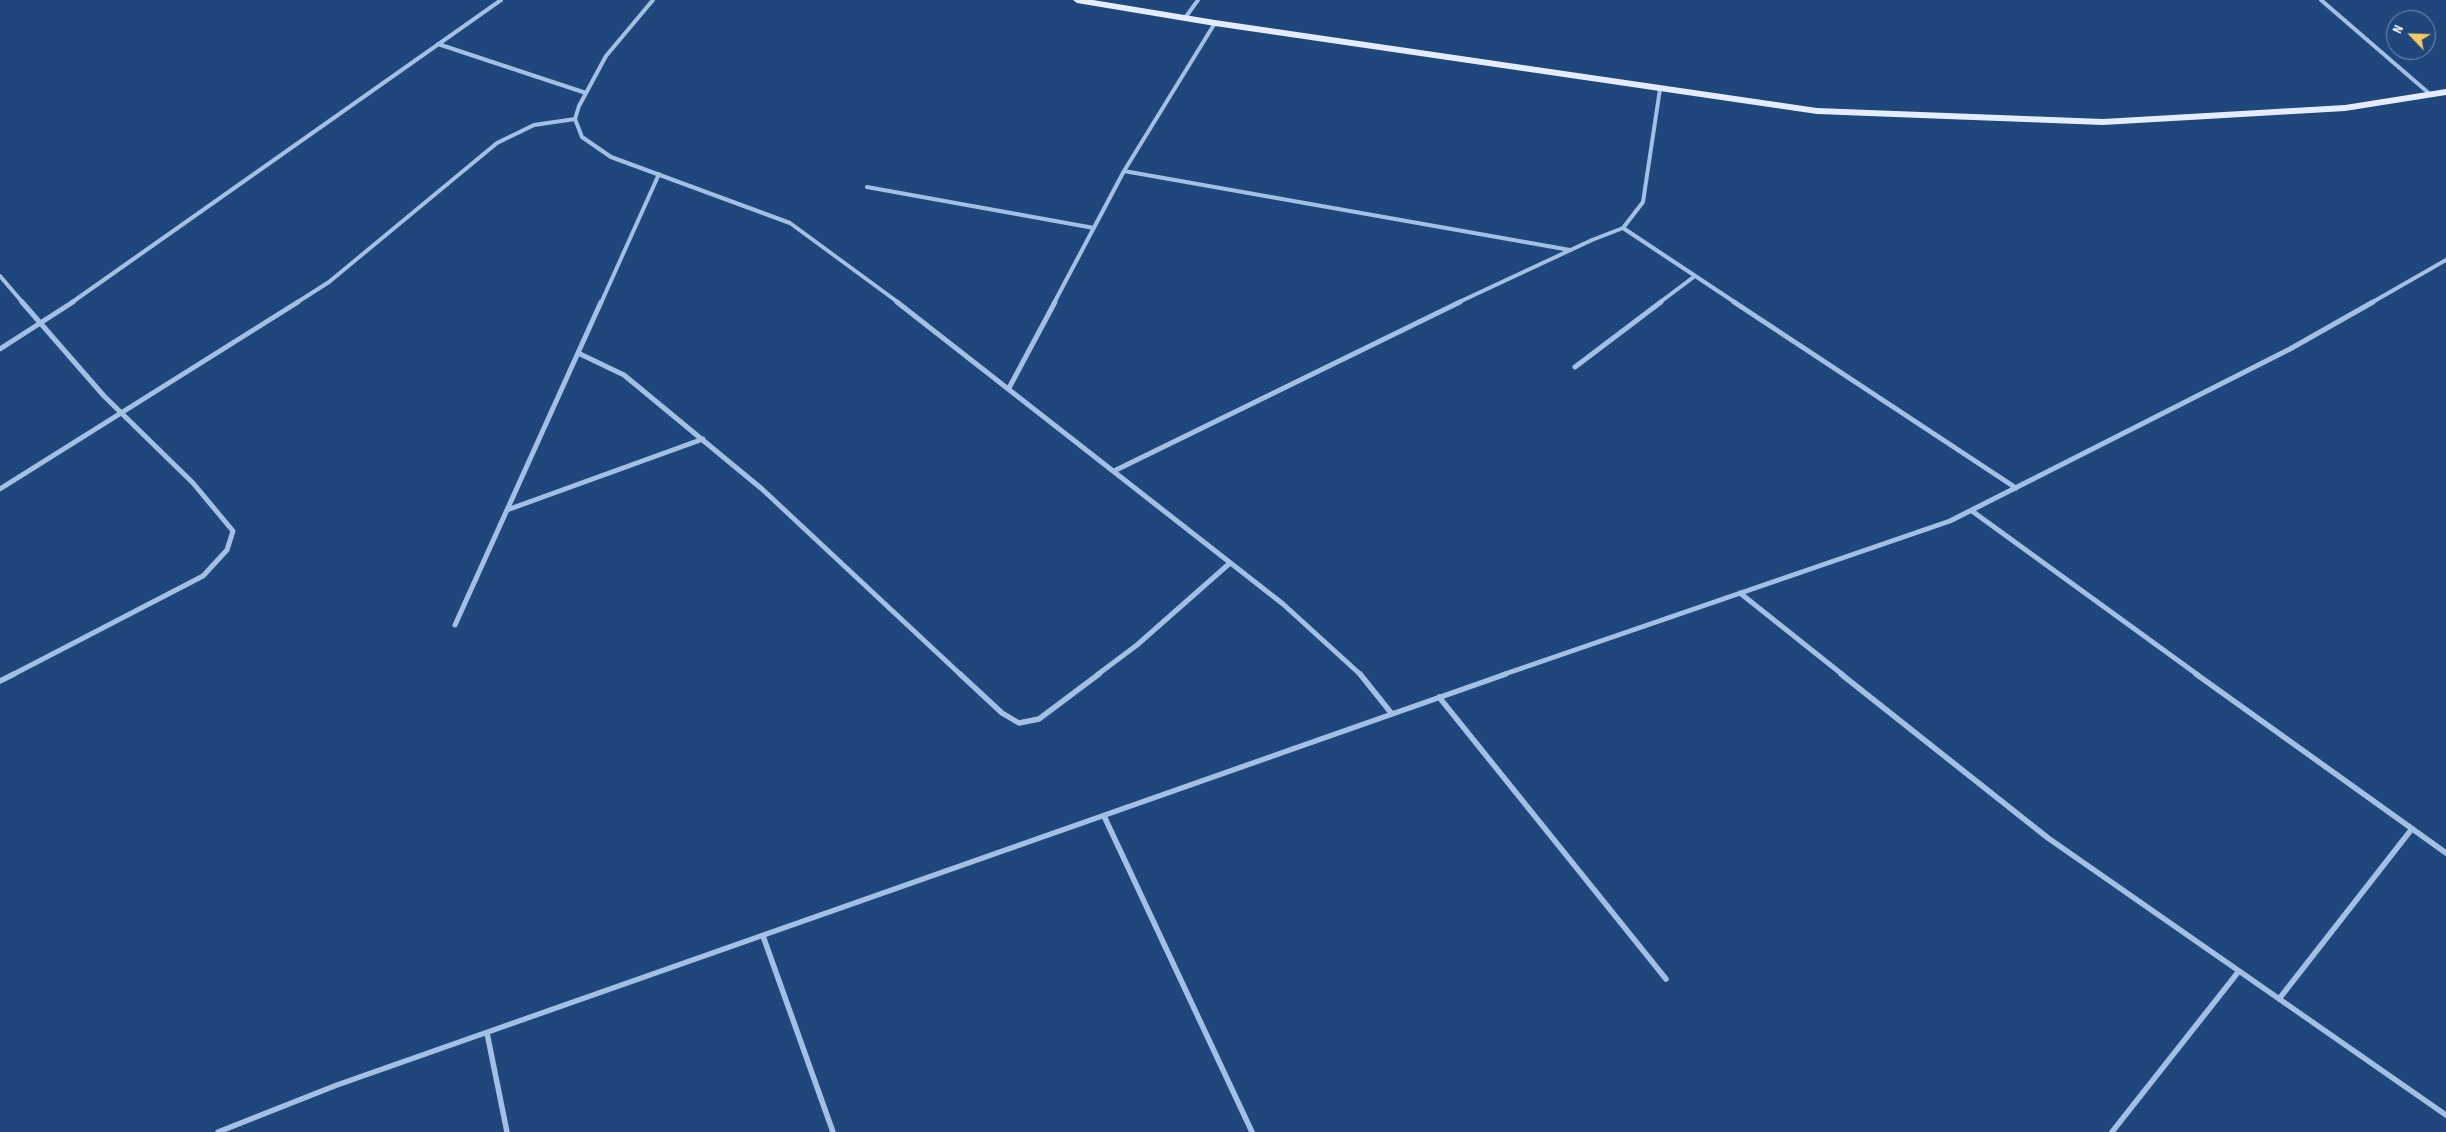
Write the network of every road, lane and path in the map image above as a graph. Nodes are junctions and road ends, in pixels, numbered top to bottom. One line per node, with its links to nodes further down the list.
1 (501, 0): 8 (street)
2 (653, 0): 11 (street)
3 (1077, 0): 6 (main road)
4 (1198, 0): 6 (street)
5 (2321, 0): 12 (street)
6 (1185, 18): 7 (main road)
7 (1215, 23): 9 (main road); 14 (street)
8 (438, 44): 11 (street); 23 (street)
9 (1660, 89): 12 (main road); 18 (street)
10 (2446, 92): 12 (main road)
11 (586, 93): 13 (street)
12 (2430, 95)
13 (576, 119): 15 (street); 28 (street)
14 (1124, 171): 17 (street); 19 (street)
15 (659, 174): 25 (street); 27 (street)
16 (867, 187): 17 (street)
17 (1094, 228): 27 (street)
18 (1624, 228): 19 (street); 22 (street)
19 (1571, 250): 30 (street)
20 (2445, 262): 31 (street)
21 (0, 276): 23 (street)
22 (1695, 276): 26 (street); 31 (street)
23 (41, 324): 24 (street); 28 (street)
24 (0, 349)
25 (578, 353): 29 (street); 33 (street)
26 (1574, 366)
27 (1009, 388): 30 (street)
28 (121, 412): 32 (street); 38 (street)
29 (703, 439): 33 (street); 35 (street)
30 (1114, 471): 35 (street)
31 (2016, 488): 34 (street)
32 (0, 489)
33 (507, 510): 37 (street)
34 (1972, 511): 36 (street); 42 (street)
35 (1230, 563): 40 (street)
36 (1740, 593): 39 (street); 45 (street)
37 (455, 626)
38 (0, 681)
39 (1440, 697): 40 (street); 46 (street)
40 (1392, 714): 41 (street)
41 (1104, 816): 44 (street); 53 (street)
42 (2410, 830): 43 (street); 47 (street)
43 (2446, 853)
44 (763, 936): 48 (street); 52 (street)
45 (2238, 971): 47 (street); 54 (street)
46 (1666, 979)
47 (2279, 999): 49 (street)
48 (486, 1033): 50 (street); 51 (street)
49 (2446, 1115)
50 (218, 1132)
51 (507, 1132)
52 (833, 1132)
53 (1252, 1132)
54 (2112, 1132)

